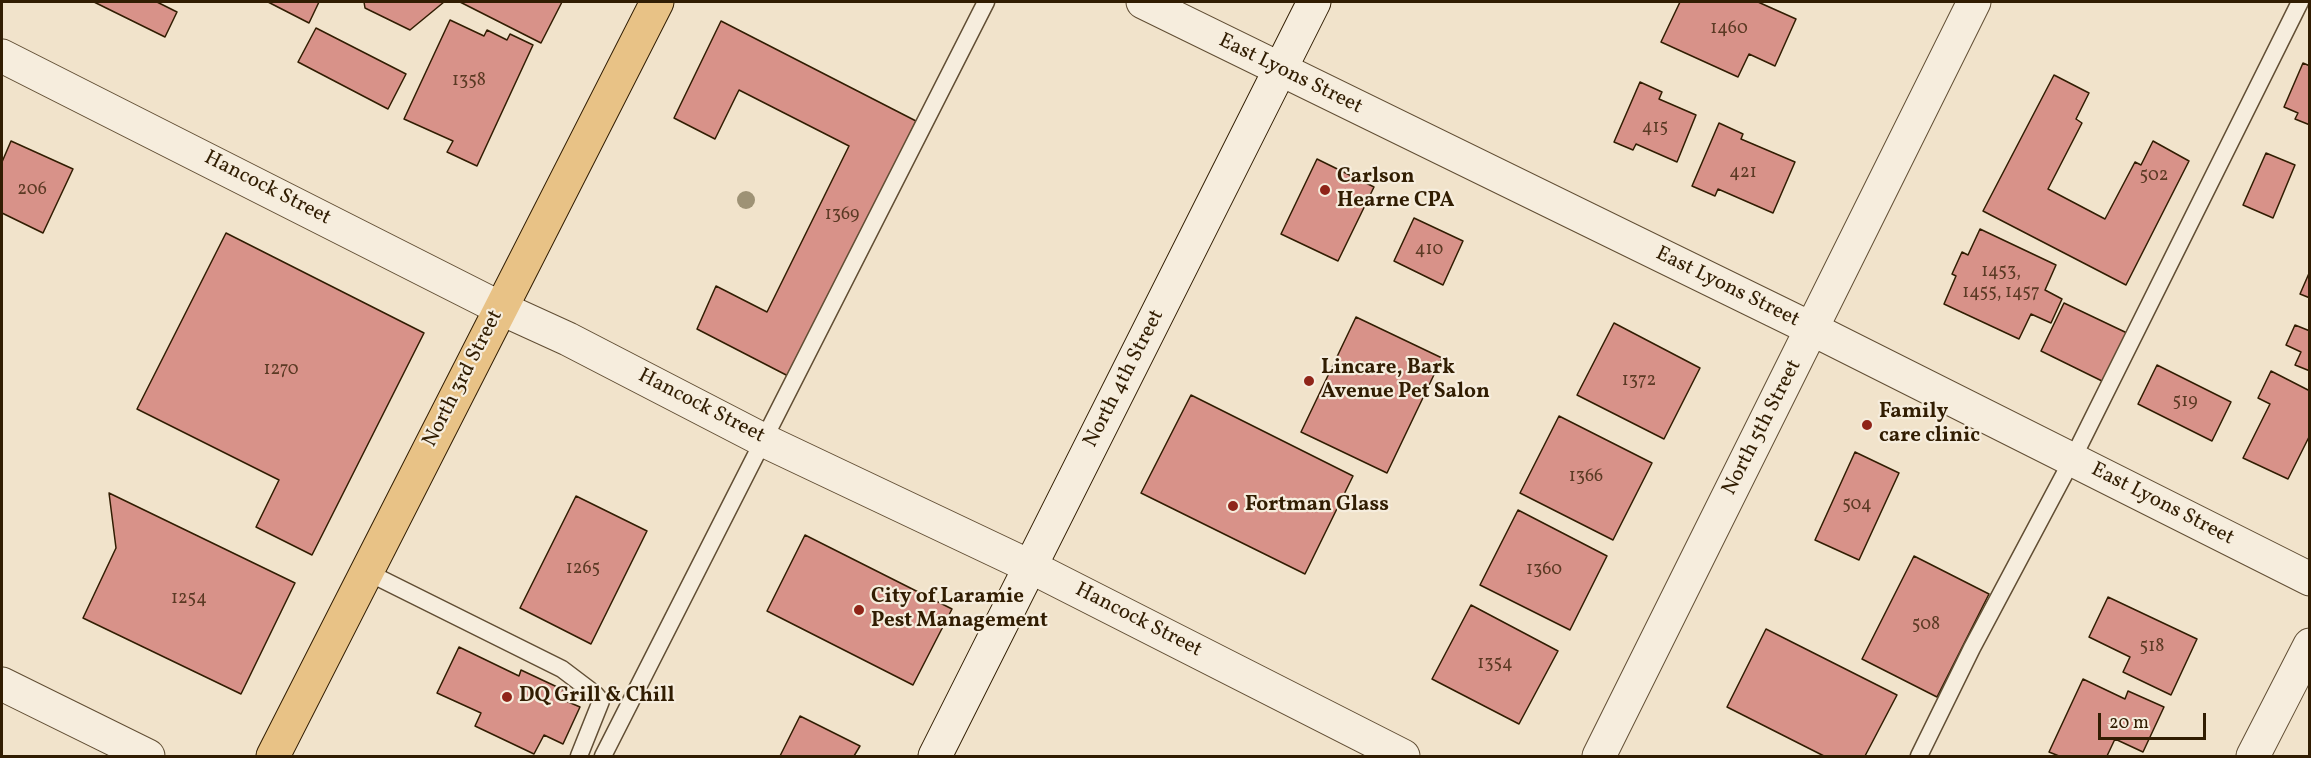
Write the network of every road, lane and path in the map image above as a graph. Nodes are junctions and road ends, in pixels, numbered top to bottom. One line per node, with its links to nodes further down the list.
1 (657, 2): 9 (main road, North 3rd Street)
2 (986, 2): 11 (lane)
3 (1143, 2): 8 (street, East Lyons Street)
4 (1314, 2): 8 (street, North 4th Street)
5 (1974, 2): 10 (street, North 5th Street)
6 (2300, 2): 12 (lane)
7 (2, 56): 9 (street, Hancock Street)
8 (1280, 70): 10 (street, East Lyons Street); 13 (street, North 4th Street)
9 (500, 308): 11 (street, Hancock Street); 14 (main road, North 3rd Street)
10 (1812, 329): 12 (street, East Lyons Street); 24 (street, North 5th Street)
11 (765, 441): 13 (street, Hancock Street); 21 (lane)
12 (2072, 460): 15 (street, East Lyons Street); 25 (lane)
13 (1031, 567): 22 (street, North 4th Street); 23 (street, Hancock Street)
14 (367, 572): 19 (main road, North 3rd Street); 20 (lane)
15 (2310, 579)
16 (2310, 645): 26 (street)
17 (2, 684): 18 (street)
18 (148, 756)
19 (273, 756)
20 (579, 756)
21 (603, 756)
22 (935, 756)
23 (1403, 756)
24 (1599, 756)
25 (1919, 756)
26 (2253, 756)

